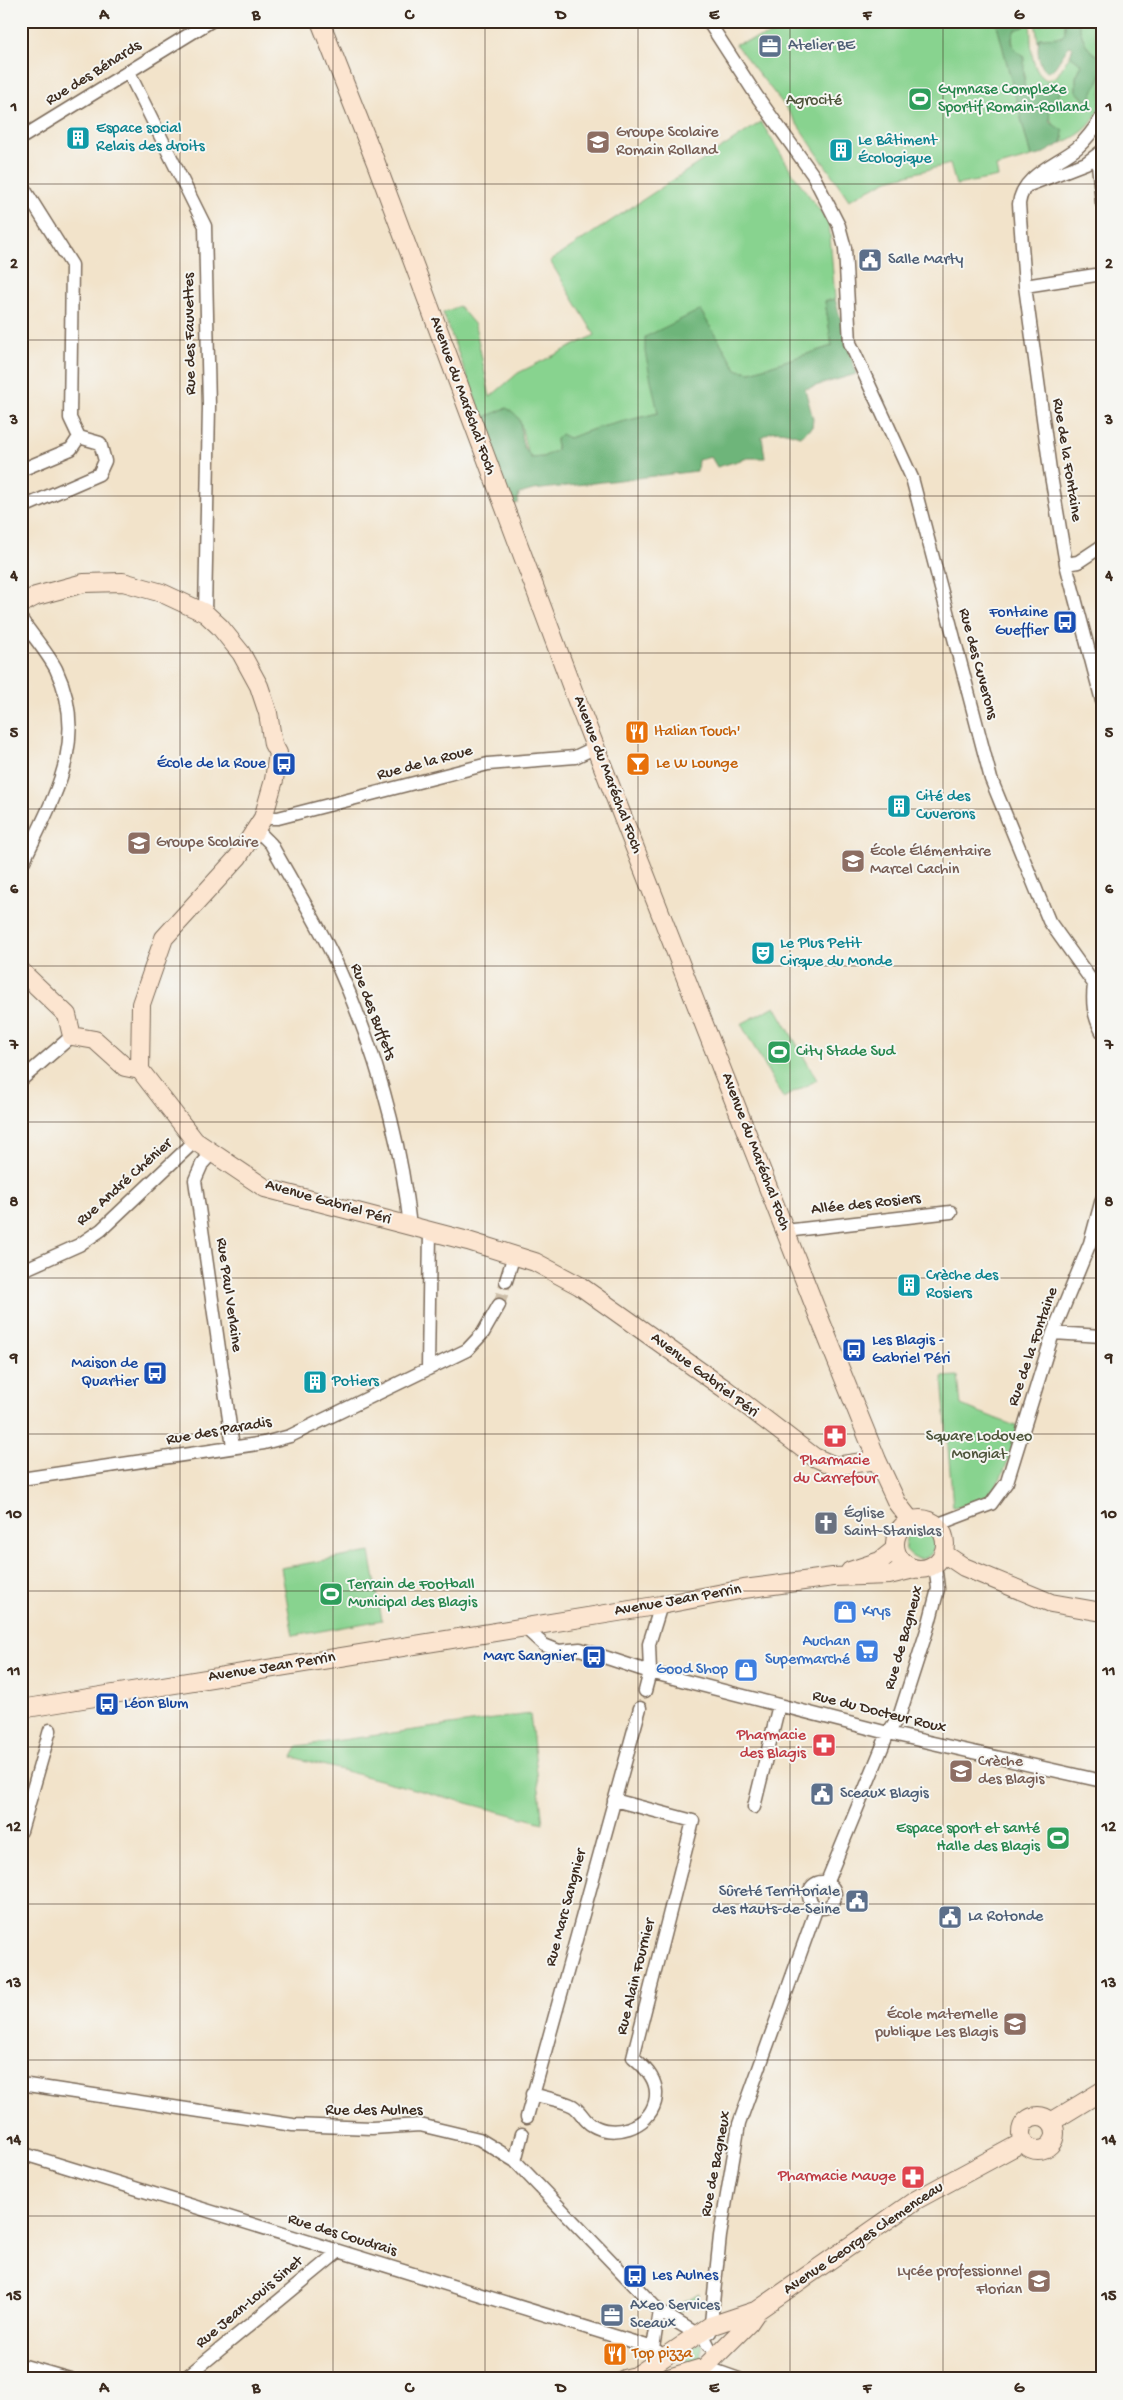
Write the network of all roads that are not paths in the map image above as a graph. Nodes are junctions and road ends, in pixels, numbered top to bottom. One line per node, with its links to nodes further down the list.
1 (211, 21): 4 (street, Rue des Bénards)
2 (320, 21): 24 (main road, Avenue du Maréchal Foch)
3 (708, 21): 28 (street, Rue des Cuverons)
4 (128, 71): 6 (street, Rue des Bénards); 21 (street, Rue des Fauvettes)
5 (1100, 123): 9 (street)
6 (21, 138)
7 (1100, 153): 9 (street); 10 (street)
8 (21, 184): 13 (street)
9 (1027, 186): 12 (street, Rue de la Fontaine)
10 (1102, 203)
11 (1102, 274): 12 (street)
12 (1026, 286): 19 (street, Rue de la Fontaine)
13 (79, 437): 15 (street); 17 (street)
14 (21, 461): 15 (street)
15 (40, 463): 16 (street)
16 (21, 470)
17 (21, 508)
18 (1102, 546): 19 (street)
19 (1066, 564): 23 (street, Rue de la Fontaine)
20 (21, 604): 21 (main road)
21 (205, 613): 25 (main road)
22 (21, 619): 26 (street)
23 (1102, 701)
24 (596, 747): 25 (street, Rue de la Roue); 38 (main road, Avenue du Maréchal Foch)
25 (260, 823): 31 (main road); 37 (street, Rue des Buffets)
26 (21, 868)
27 (21, 971): 30 (main road)
28 (1098, 982): 29 (street)
29 (1102, 1032)
30 (72, 1036): 31 (main road); 32 (street)
31 (140, 1070): 33 (main road, Avenue Gabriel Péri)
32 (21, 1080)
33 (195, 1141): 34 (main road, Avenue Gabriel Péri); 41 (street, Rue André Chénier)
34 (212, 1153): 37 (main road, Avenue Gabriel Péri); 47 (street, Rue Paul Verlaine)
35 (1102, 1199): 44 (street, Rue de la Fontaine)
36 (951, 1212): 38 (street, Allée des Rosiers)
37 (410, 1226): 39 (main road, Avenue Gabriel Péri)
38 (785, 1231): 48 (main road, Avenue du Maréchal Foch)
39 (430, 1232): 40 (main road, Avenue Gabriel Péri); 46 (street)
40 (514, 1255): 42 (street); 48 (main road, Avenue Gabriel Péri)
41 (21, 1271)
42 (506, 1281)
43 (499, 1305): 46 (street, Rue des Paradis)
44 (1054, 1334): 45 (street); 51 (street, Rue de la Fontaine)
45 (1102, 1336)
46 (428, 1369): 47 (street, Rue des Paradis)
47 (233, 1447): 49 (street, Rue des Paradis)
48 (877, 1460): 50 (main road, Avenue du Maréchal Foch)
49 (21, 1479)
50 (911, 1520): 51 (main road); 52 (main road)
51 (936, 1525): 53 (main road)
52 (895, 1549): 54 (main road); 55 (main road, Avenue Jean Perrin)
53 (939, 1558): 54 (main road); 57 (main road); 65 (street, Rue de Bagneux)
54 (914, 1569): 55 (main road, Avenue Jean Perrin)
55 (833, 1577): 56 (main road, Avenue Jean Perrin)
56 (661, 1606): 58 (main road, Avenue Jean Perrin); 59 (street)
57 (1102, 1612)
58 (524, 1627): 59 (street); 63 (main road, Avenue Jean Perrin)
59 (650, 1672): 60 (street); 61 (street, Rue du Docteur Roux)
60 (645, 1691)
61 (779, 1705): 65 (street, Rue du Docteur Roux); 68 (street)
62 (640, 1708): 67 (street, Rue Marc Sangnier)
63 (21, 1709)
64 (50, 1730): 69 (street)
65 (888, 1733): 66 (street, Rue du Docteur Roux); 80 (street, Rue de Bagneux)
66 (1102, 1781)
67 (614, 1800): 72 (street, Rue Marc Sangnier); 72 (street, Rue Alain Fournier)
68 (754, 1807)
69 (21, 1831)
70 (21, 2084): 78 (street, Rue des Aulnes)
71 (1102, 2091): 74 (main road)
72 (532, 2094): 73 (street, Rue Marc Sangnier)
73 (526, 2117)
74 (1051, 2122): 76 (main road); 76 (main road)
75 (522, 2134): 78 (street)
76 (1024, 2142): 81 (main road, Avenue Georges Clemenceau)
77 (21, 2153): 79 (street, Rue des Coudrais)
78 (515, 2161): 82 (street, Rue des Aulnes)
79 (338, 2252): 85 (street, Rue des Coudrais); 90 (street, Rue Jean-Louis Sinet)
80 (713, 2302): 83 (street); 84 (street, Rue de Bagneux)
81 (758, 2310): 83 (main road, Avenue Georges Clemenceau); 87 (main road, Avenue Georges Clemenceau)
82 (659, 2311): 84 (street, Rue des Aulnes); 85 (street)
83 (732, 2318): 84 (main road, Avenue Georges Clemenceau)
84 (705, 2335): 85 (main road, Avenue Georges Clemenceau); 87 (street, Rue de Bagneux)
85 (665, 2351): 88 (main road); 91 (main road, Avenue Georges Clemenceau)
86 (21, 2365): 89 (street)
87 (705, 2373): 88 (main road); 92 (street)
88 (674, 2377)
89 (70, 2379)
90 (184, 2379)
91 (624, 2379)
92 (739, 2379)

